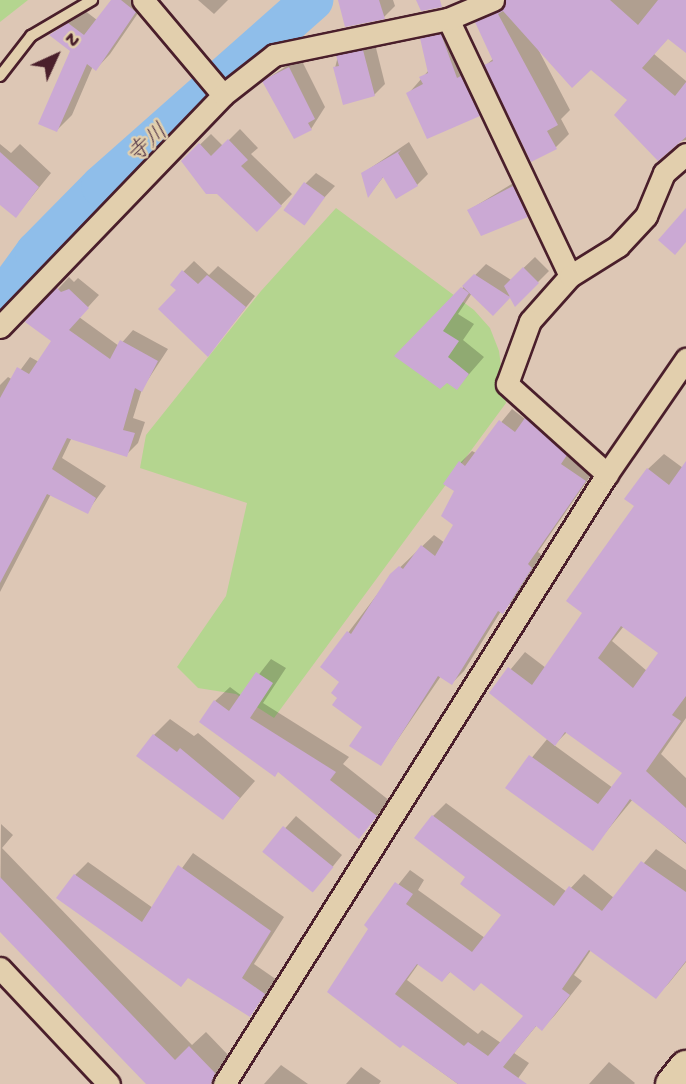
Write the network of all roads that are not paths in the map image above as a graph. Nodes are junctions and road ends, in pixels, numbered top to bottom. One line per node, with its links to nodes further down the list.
1 (92, 0): 5 (lane)
2 (143, 0): 6 (street)
3 (494, 0): 4 (street)
4 (448, 19): 6 (street); 8 (street)
5 (0, 76)
6 (223, 95): 9 (street)
7 (686, 154): 8 (street)
8 (570, 276): 11 (street)
9 (0, 327)
10 (686, 359): 11 (street)
11 (607, 474): 15 (street)
12 (0, 968): 14 (street)
13 (686, 1067): 16 (main road)
14 (109, 1084)
15 (224, 1084)
16 (673, 1084)

